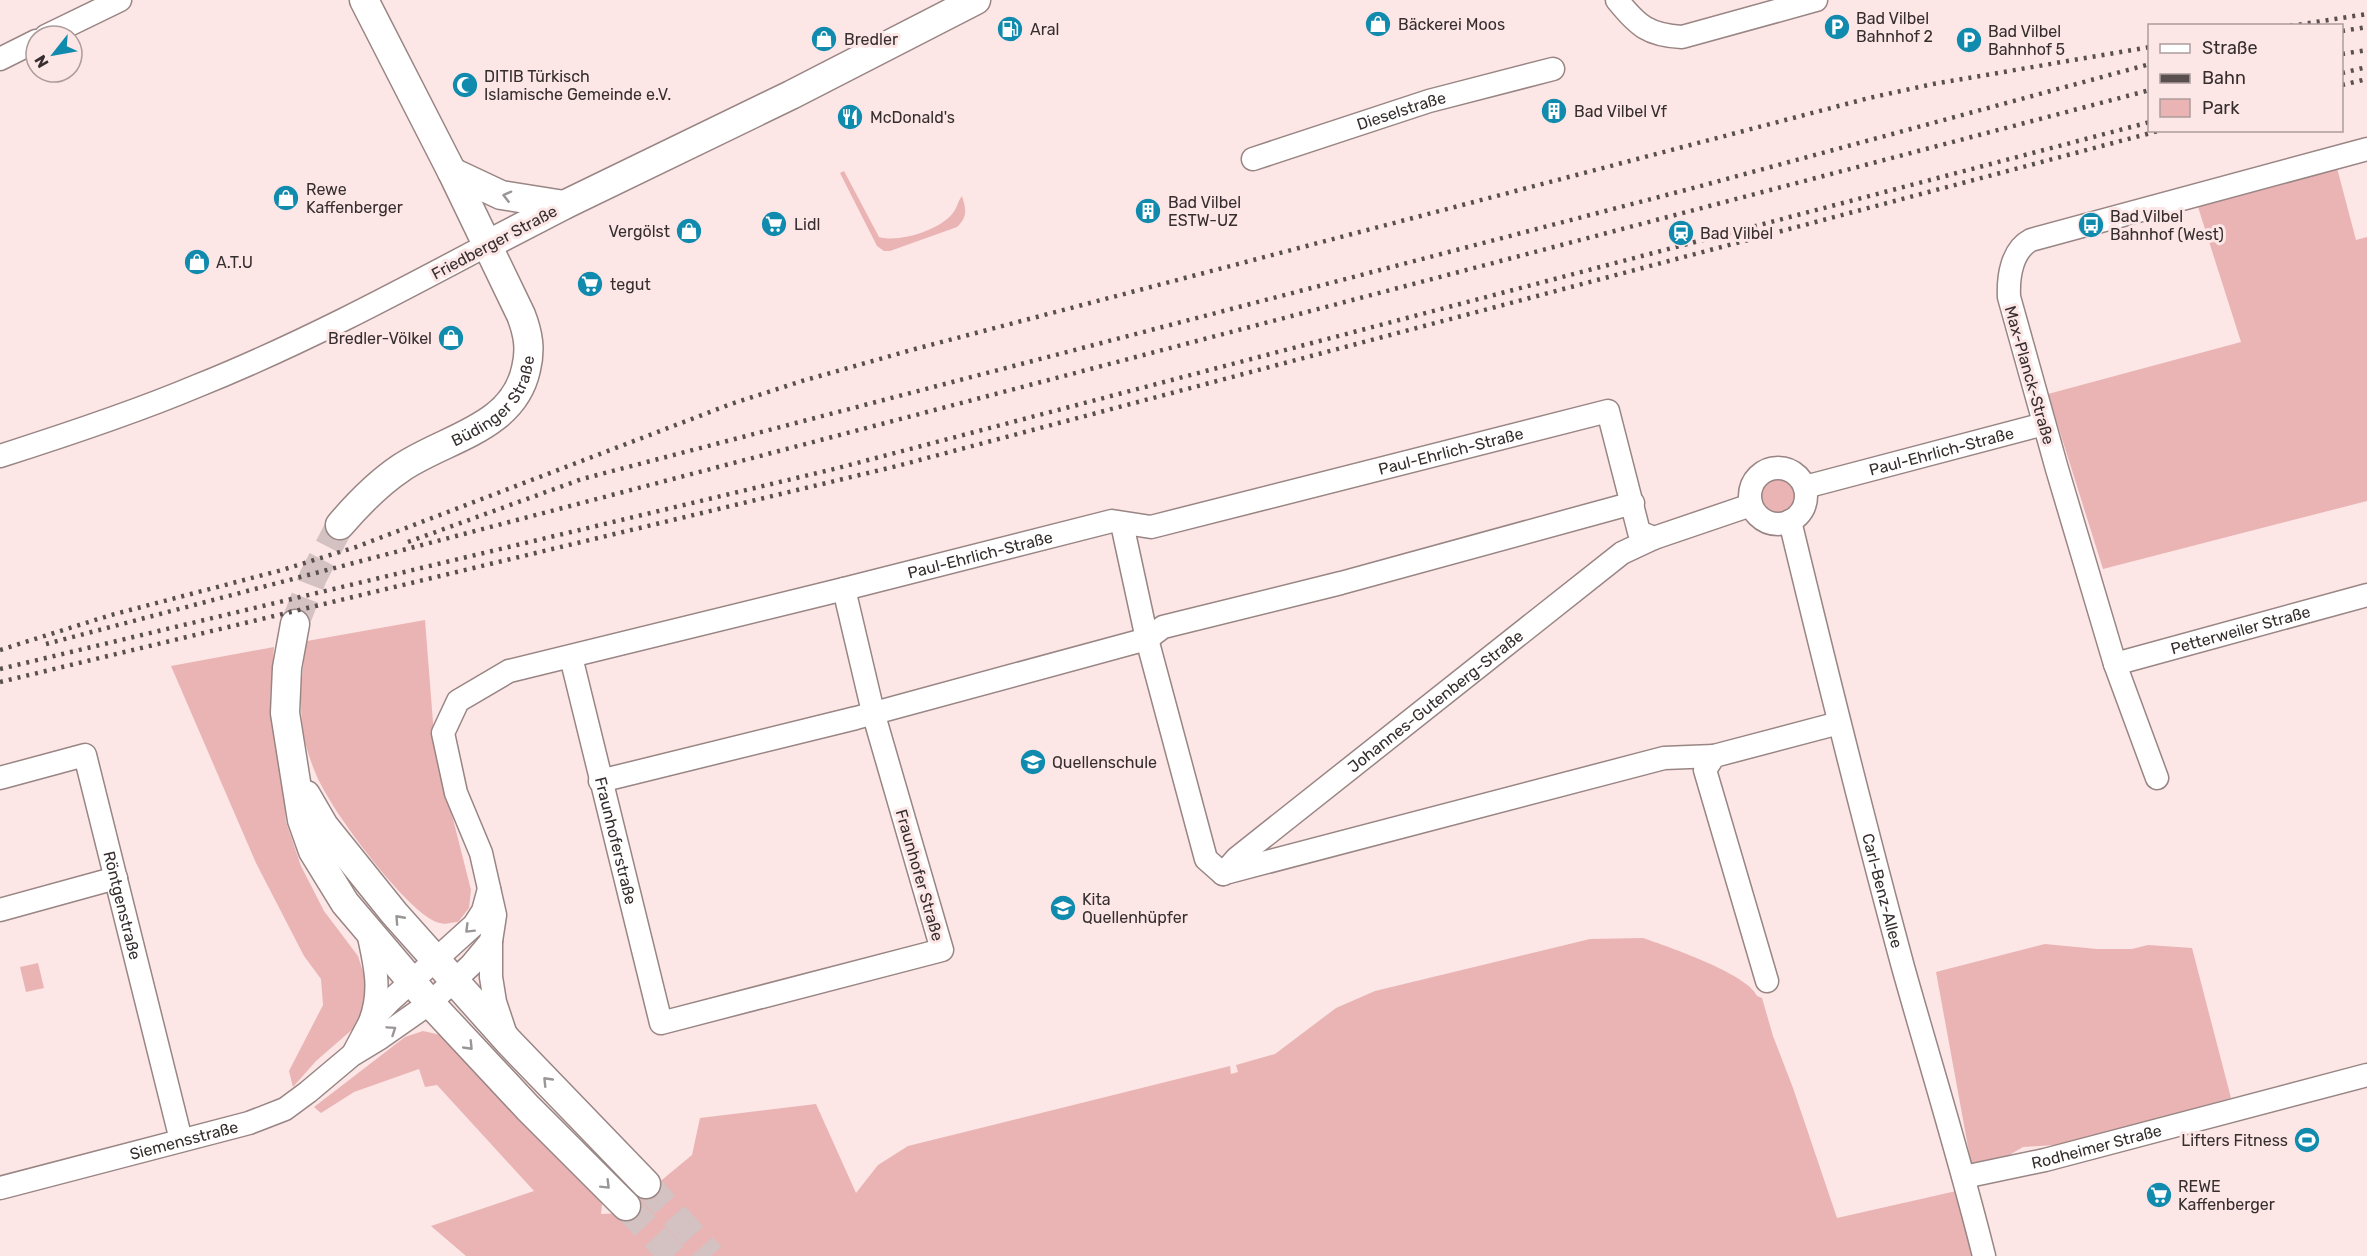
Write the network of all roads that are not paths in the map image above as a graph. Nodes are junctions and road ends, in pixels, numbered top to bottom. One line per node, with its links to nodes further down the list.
1 (120, 0): 6 (street)
2 (364, 0): 12 (main road, Büdinger Straße)
3 (976, 0): 13 (main road, Friedberger Straße)
4 (1617, 0): 5 (street)
5 (1816, 0)
6 (71, 24)
7 (24, 47): 8 (street)
8 (0, 59)
9 (1553, 69): 11 (street, Dieselstraße)
10 (2367, 149): 15 (street, Max-Planck-Straße)
11 (1253, 159)
12 (452, 172): 13 (main road, one-way to 12); 14 (main road, Büdinger Straße)
13 (564, 204): 14 (main road, Friedberger Straße)
14 (487, 245): 16 (street, Friedberger Straße); 22 (main road, Büdinger Straße)
15 (2044, 424): 17 (street, Paul-Ehrlich-Straße); 29 (street, Max-Planck-Straße)
16 (0, 456)
17 (1805, 487): 19 (street); 20 (street)
18 (1633, 503): 21 (street, Paul-Ehrlich-Straße); 23 (street, Paul-Ehrlich-Straße); 27 (street)
19 (1751, 505): 20 (street); 23 (street)
20 (1790, 521): 31 (street, Carl-Benz-Allee)
21 (1122, 524): 24 (street, Paul-Ehrlich-Straße); 27 (street)
22 (340, 525)
23 (1654, 538): 37 (street, Johannes-Gutenberg-Straße)
24 (844, 589): 28 (street, Paul-Ehrlich-Straße); 30 (street, Fraunhofer Straße)
25 (2367, 595): 29 (street, Petterweiler Straße)
26 (295, 624): 33 (main road)
27 (1147, 639): 30 (street); 37 (street)
28 (571, 657): 36 (street, Fraunhoferstraße); 39 (street, Paul-Ehrlich-Straße)
29 (2115, 664): 35 (street, Max-Planck-Straße)
30 (873, 712): 36 (street); 49 (street, Fraunhofer Straße)
31 (1839, 723): 32 (street); 54 (street, Carl-Benz-Allee)
32 (1709, 763): 37 (street); 45 (street)
33 (297, 777): 41 (main road); 43 (main road, one-way to 33)
34 (0, 778): 38 (street, Röntgenstraße)
35 (2157, 778)
36 (600, 781): 49 (street, Fraunhoferstraße)
37 (1223, 873)
38 (116, 878): 40 (street); 53 (street, Röntgenstraße)
39 (489, 889): 42 (street, Paul-Ehrlich-Straße); 43 (street, one-way to 43)
40 (0, 910)
41 (368, 933): 46 (main road); 48 (street, Siemensstraße)
42 (491, 941): 44 (street); 50 (street, Paul-Ehrlich-Straße)
43 (435, 959): 44 (main road); 46 (street, Siemensstraße)
44 (455, 981): 47 (street, Siemensstraße); 50 (main road)
45 (1767, 981)
46 (411, 982): 47 (main road); 48 (street, Siemensstraße)
47 (429, 1003): 51 (street, Siemensstraße, one-way to 47); 57 (main road, one-way to 57)
48 (370, 1022): 51 (street, Siemensstraße)
49 (661, 1023)
50 (509, 1042): 55 (main road, one-way to 50)
51 (352, 1055): 53 (street, Siemensstraße)
52 (2367, 1076): 54 (street, Rodheimer Straße)
53 (181, 1140): 56 (street, Siemensstraße)
54 (1964, 1177): 58 (street, Carl-Benz-Allee)
55 (646, 1184)
56 (0, 1188)
57 (626, 1206)
58 (1984, 1256)

